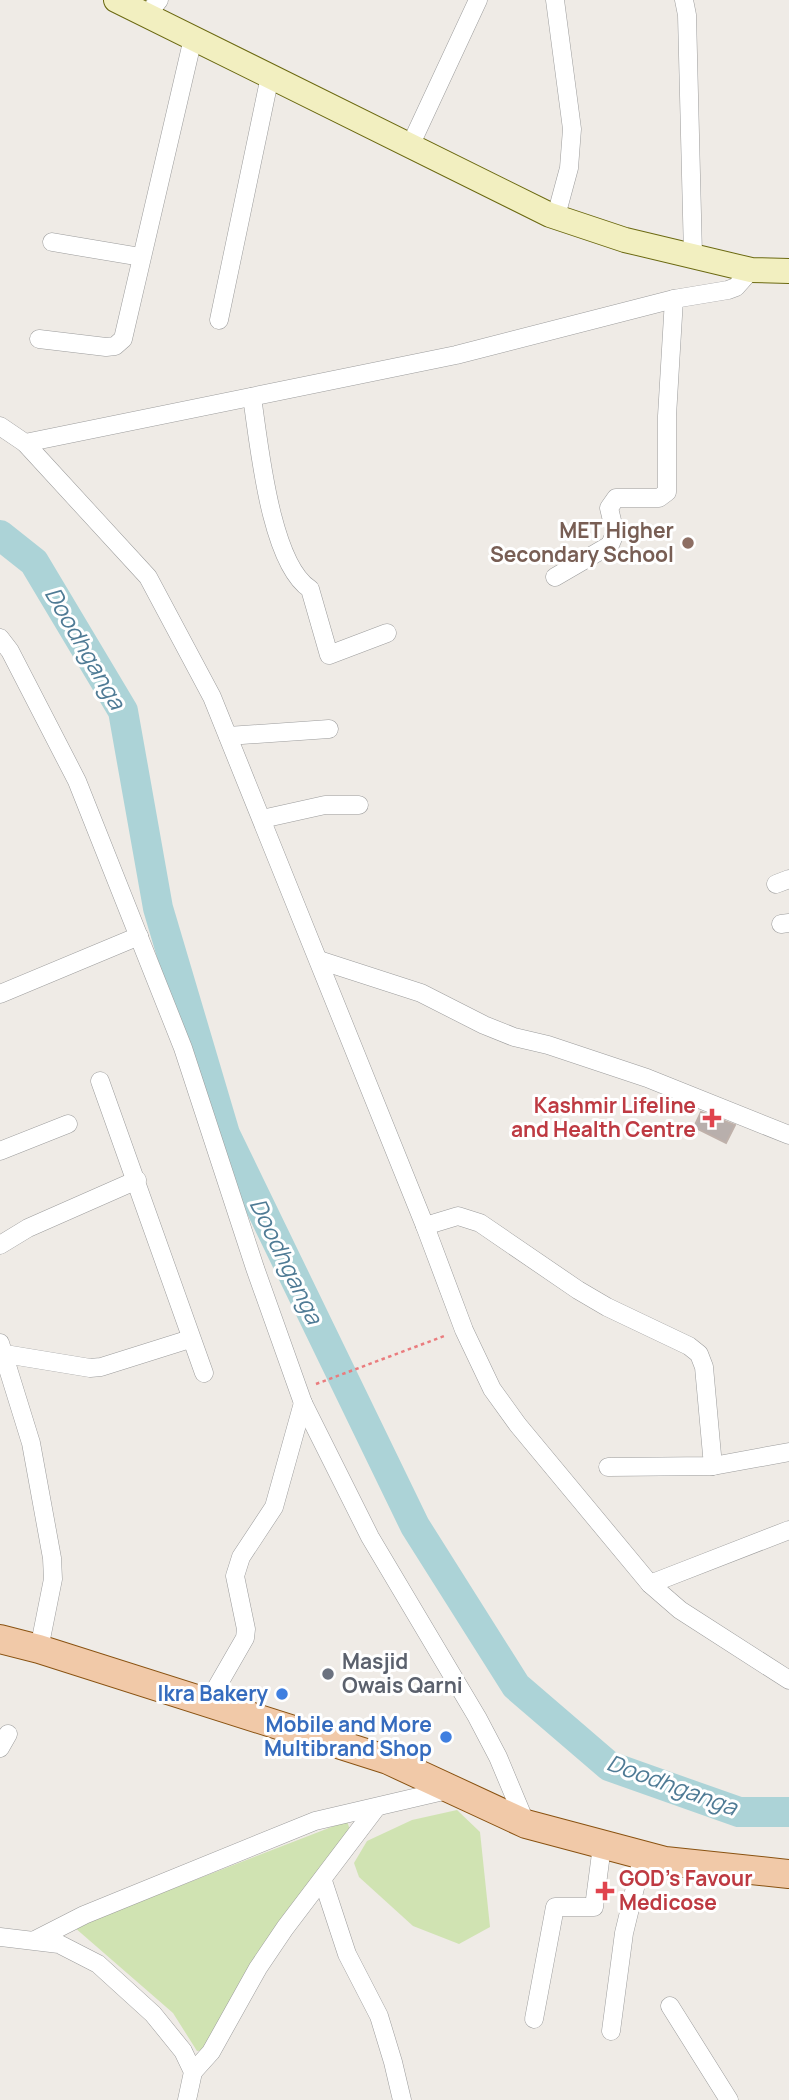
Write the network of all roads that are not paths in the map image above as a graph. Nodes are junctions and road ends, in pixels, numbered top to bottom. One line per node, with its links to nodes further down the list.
1 (116, 0): 5 (main road)
2 (478, 0): 8 (street)
3 (555, 0): 9 (street)
4 (684, 0): 11 (street)
5 (153, 8): 6 (main road)
6 (193, 38): 7 (main road); 12 (street)
7 (270, 76): 8 (main road); 16 (street)
8 (410, 146): 9 (main road)
9 (556, 216): 11 (main road)
10 (52, 242): 12 (street)
11 (693, 255): 13 (main road)
12 (141, 257): 17 (street)
13 (751, 270): 14 (main road); 15 (street)
14 (789, 271)
15 (674, 299): 18 (street); 21 (street)
16 (219, 320)
17 (39, 339)
18 (252, 397): 20 (street); 22 (street)
19 (0, 426): 20 (street)
20 (25, 443): 25 (street)
21 (555, 577)
22 (387, 633)
23 (0, 638): 28 (street)
24 (329, 729): 25 (street)
25 (228, 736): 27 (street)
26 (359, 805): 27 (street)
27 (262, 819): 29 (street)
28 (139, 936): 30 (street); 41 (street)
29 (319, 960): 33 (street); 36 (street)
30 (0, 994)
31 (100, 1081): 35 (street)
32 (68, 1124): 34 (street)
33 (789, 1135)
34 (0, 1151)
35 (136, 1180): 37 (street); 38 (street)
36 (425, 1226): 44 (street); 46 (street)
37 (0, 1245)
38 (190, 1339): 39 (street); 40 (street)
39 (2, 1348): 48 (street)
40 (204, 1373)
41 (303, 1403): 50 (street); 53 (street)
42 (789, 1452): 44 (street)
43 (608, 1466): 44 (street)
44 (713, 1466)
45 (789, 1531): 46 (street)
46 (650, 1584): 49 (street)
47 (0, 1639): 48 (main road)
48 (39, 1649): 50 (main road)
49 (789, 1680)
50 (207, 1704): 51 (main road)
51 (452, 1789): 52 (street); 53 (main road)
52 (376, 1808): 57 (street); 59 (street)
53 (526, 1824): 54 (main road)
54 (602, 1846): 55 (main road); 61 (street)
55 (643, 1855): 56 (main road); 62 (street)
56 (789, 1874)
57 (323, 1881): 63 (street); 65 (street)
58 (0, 1937): 59 (street)
59 (35, 1940): 63 (street)
60 (670, 2006): 66 (street)
61 (534, 2020)
62 (611, 2031)
63 (193, 2072): 64 (street)
64 (187, 2100)
65 (402, 2100)
66 (729, 2100)

